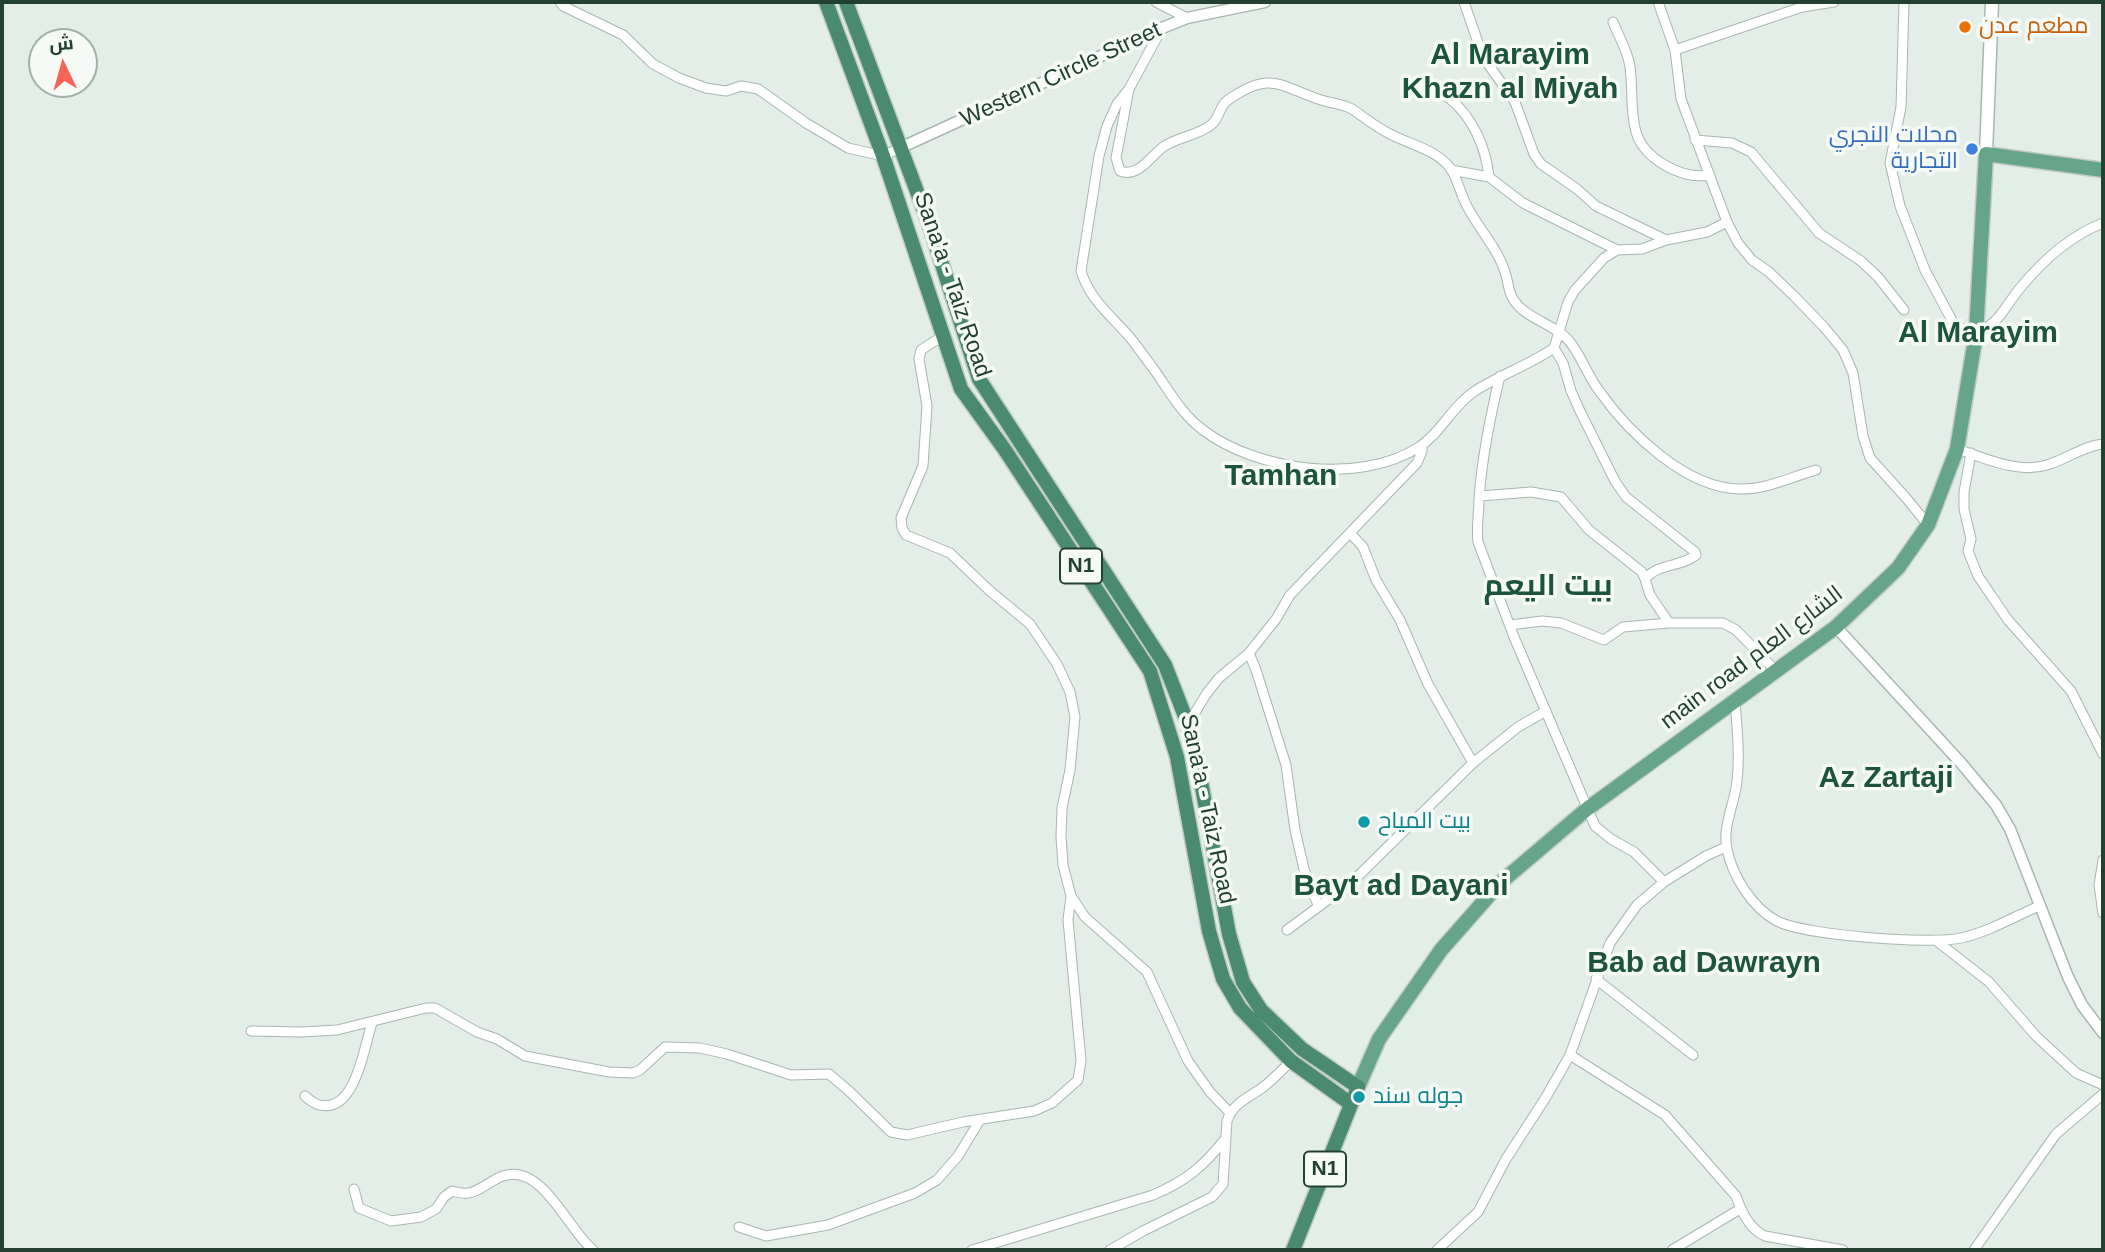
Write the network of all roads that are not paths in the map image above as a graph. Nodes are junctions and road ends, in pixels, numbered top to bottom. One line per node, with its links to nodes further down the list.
1 (561, 2): 21 (street)
2 (826, 2): 21 (highway, Sana'a - Taiz Road / N1)
3 (846, 2): 19 (highway, Sana'a - Taiz Road / N1)
4 (1156, 2): 12 (street)
5 (1265, 2): 12 (street, Western Circle Street)
6 (1464, 2): 28 (street)
7 (1658, 2): 15 (street)
8 (1834, 2): 11 (street)
9 (1904, 2): 32 (street)
10 (1992, 2): 20 (main road, main road الشارع العام)
11 (1800, 4): 15 (street)
12 (1187, 18): 14 (street, Western Circle Street)
13 (1613, 22): 24 (street)
14 (1162, 28): 17 (street); 19 (street, Western Circle Street)
15 (1675, 50): 18 (street)
16 (1423, 86): 25 (street)
17 (1129, 89): 22 (street); 37 (street)
18 (1695, 140): 24 (street); 30 (street)
19 (900, 148): 21 (street); 51 (highway, Sana'a - Taiz Road / N1)
20 (1986, 154): 23 (main road); 32 (main road, main road الشارع العام)
21 (883, 156): 33 (highway, Sana'a - Taiz Road / N1)
22 (1451, 170): 25 (street); 31 (street)
23 (2103, 170)
24 (1710, 175): 26 (street)
25 (1489, 177): 29 (street)
26 (1727, 222): 28 (street); 41 (street)
27 (2103, 223): 32 (street)
28 (1666, 240): 29 (street)
29 (1617, 250): 31 (street)
30 (1904, 310)
31 (1560, 331): 34 (street); 39 (street)
32 (1976, 334): 38 (main road, main road الشارع العام)
33 (944, 335): 52 (highway, Sana'a - Taiz Road / N1); 59 (street)
34 (1554, 348): 35 (street); 43 (street)
35 (1500, 376): 37 (street); 40 (street)
36 (2103, 444): 38 (street)
37 (1422, 445): 42 (street)
38 (1964, 451): 41 (main road, main road الشارع العام); 53 (street)
39 (1816, 470)
40 (1480, 496): 43 (street); 45 (street)
41 (1928, 525): 46 (main road, main road الشارع العام)
42 (1350, 533): 47 (street); 54 (street)
43 (1645, 579): 44 (street)
44 (1669, 622): 45 (street); 48 (street)
45 (1510, 625): 50 (street)
46 (1836, 627): 48 (main road, main road الشارع العام); 61 (street)
47 (1249, 653): 51 (street); 60 (street)
48 (1776, 671): 49 (main road, main road الشارع العام)
49 (1735, 701): 55 (main road, main road الشارع العام); 56 (street)
50 (1546, 712): 54 (street); 55 (street)
51 (1188, 724): 52 (highway); 73 (highway, Sana'a - Taiz Road / N1)
52 (1169, 729): 71 (highway, Sana'a - Taiz Road / N1)
53 (2103, 754)
54 (1473, 763): 60 (street)
55 (1587, 810): 58 (street); 73 (main road, main road الشارع العام)
56 (1726, 847): 58 (street); 64 (street)
57 (2103, 860): 62 (street)
58 (1664, 882): 65 (street)
59 (1071, 896): 77 (street); 78 (street)
60 (1318, 905): 63 (street)
61 (2039, 906): 64 (street); 68 (street)
62 (2103, 913)
63 (1287, 930)
64 (1938, 942): 72 (street)
65 (1596, 979): 69 (street); 70 (street)
66 (372, 1023): 67 (street); 75 (street); 78 (street)
67 (251, 1031)
68 (2103, 1034)
69 (1570, 1055): 81 (street); 87 (street)
70 (1693, 1055)
71 (1291, 1061): 76 (highway, Sana'a - Taiz Road / N1); 77 (street)
72 (2103, 1085)
73 (1358, 1087): 76 (highway, N1)
74 (2103, 1094): 90 (street)
75 (304, 1096)
76 (1351, 1104): 86 (highway, N1)
77 (1230, 1113): 79 (street)
78 (980, 1121): 82 (street)
79 (1226, 1138): 84 (street); 85 (street)
80 (354, 1189): 83 (street)
81 (1740, 1209): 88 (street); 89 (street)
82 (739, 1227)
83 (593, 1250)
84 (972, 1250)
85 (1110, 1250)
86 (1293, 1250)
87 (1437, 1250)
88 (1672, 1250)
89 (1843, 1250)
90 (1975, 1250)

